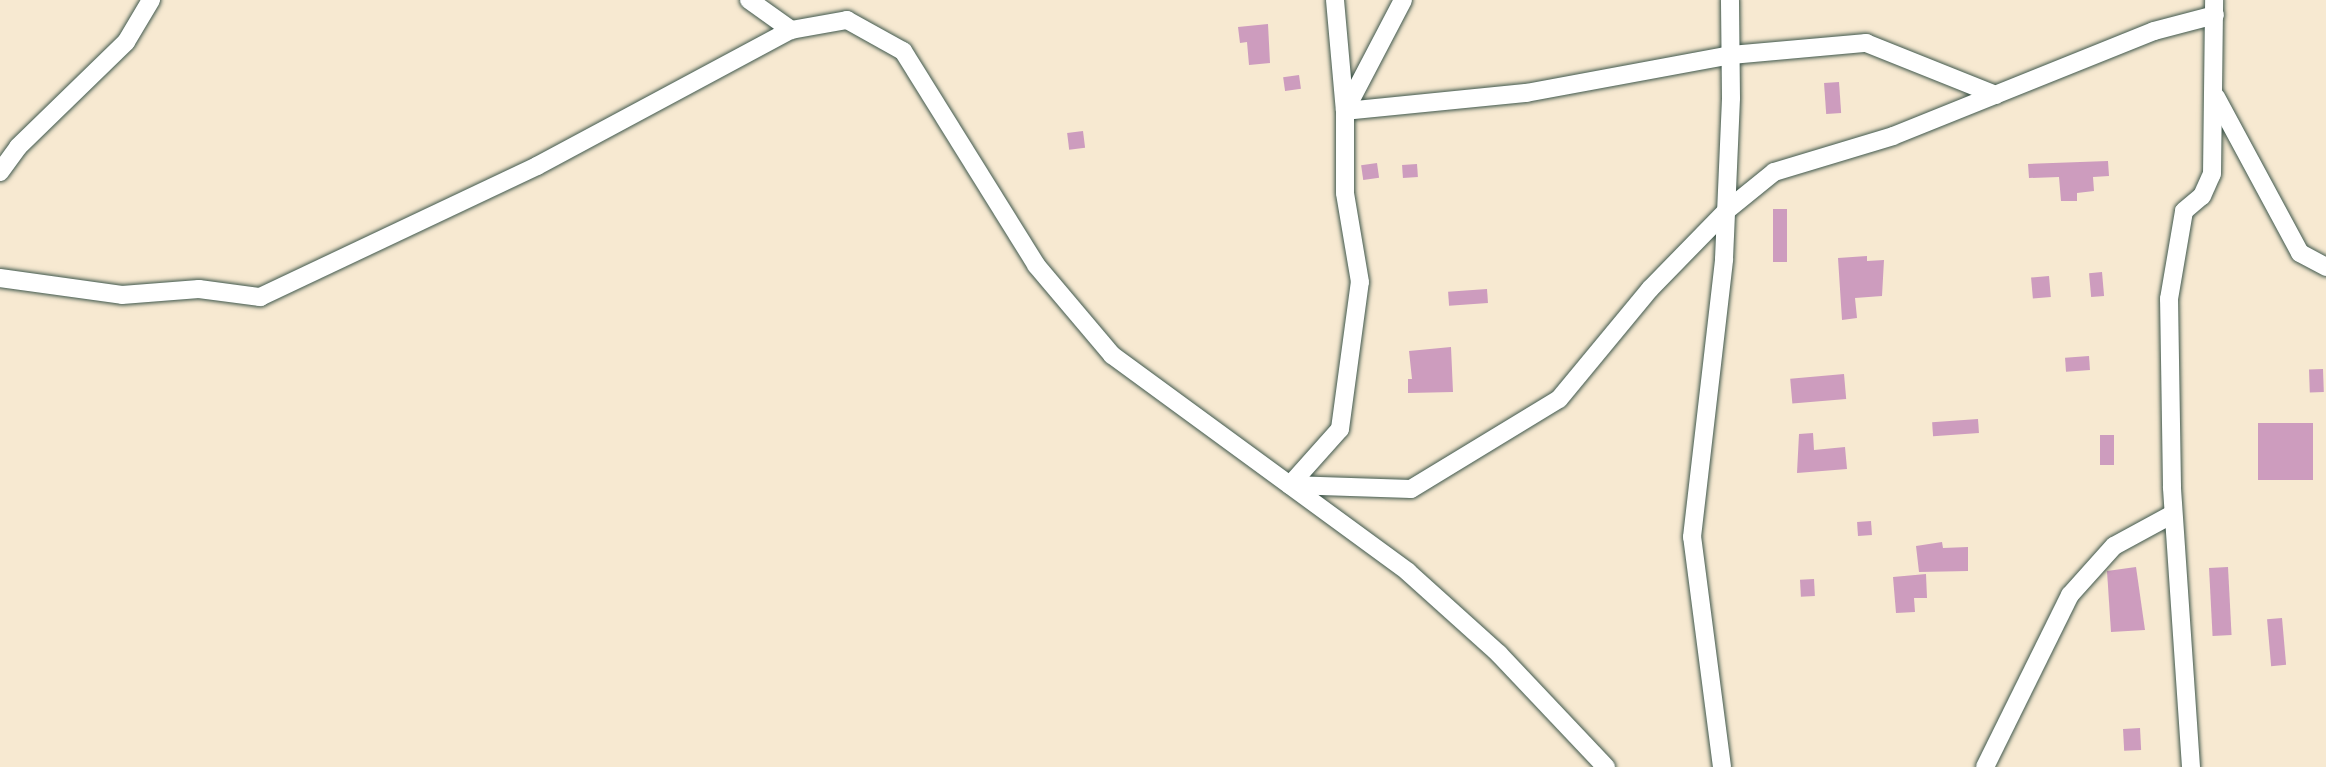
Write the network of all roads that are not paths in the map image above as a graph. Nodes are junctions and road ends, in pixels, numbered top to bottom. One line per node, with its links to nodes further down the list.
1 (151, 0): 12 (street)
2 (749, 0): 7 (street)
3 (1335, 0): 11 (street)
4 (1402, 0): 11 (street)
5 (1730, 0): 8 (street)
6 (2215, 7): 9 (street); 10 (street)
7 (790, 30): 15 (street); 16 (street)
8 (1731, 55): 9 (street); 11 (street); 13 (street)
9 (1996, 95): 13 (street)
10 (2216, 97): 14 (street); 17 (street)
11 (1345, 111): 16 (street)
12 (0, 172)
13 (1726, 211): 16 (street); 19 (street)
14 (2326, 267)
15 (0, 278)
16 (1290, 485): 18 (street)
17 (2173, 514): 20 (street); 21 (street)
18 (1606, 767)
19 (1721, 767)
20 (1985, 767)
21 (2191, 767)

